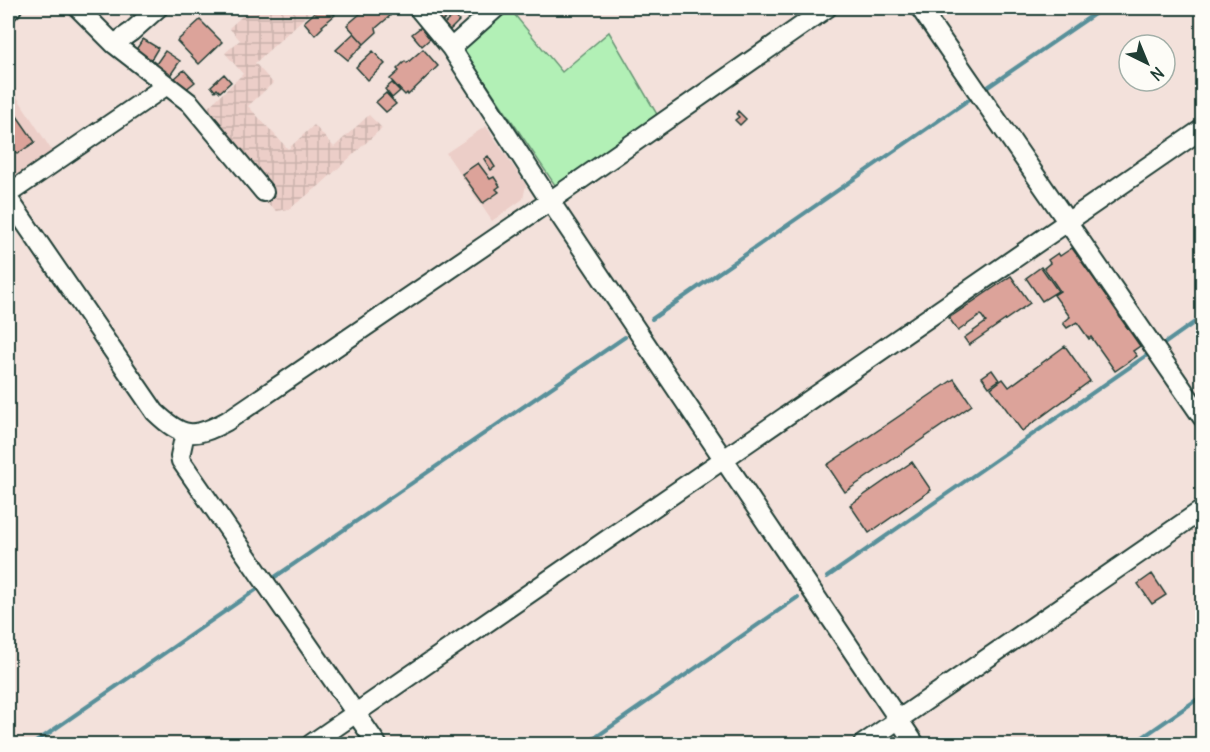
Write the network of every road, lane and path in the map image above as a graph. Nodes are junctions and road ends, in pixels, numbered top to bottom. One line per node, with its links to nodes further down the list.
1 (12, 8): 8 (street)
2 (78, 8): 9 (street)
3 (158, 8): 9 (street)
4 (418, 8): 10 (street)
5 (496, 8): 10 (street)
6 (827, 8): 15 (street)
7 (920, 8): 16 (street)
8 (8, 12)
9 (114, 44): 11 (street)
10 (451, 48): 15 (street)
11 (167, 85): 13 (street); 14 (street)
12 (1203, 129): 16 (street)
13 (264, 192)
14 (8, 196): 18 (street)
15 (550, 201): 18 (street); 19 (street)
16 (1068, 222): 17 (street); 19 (street)
17 (1203, 417)
18 (185, 433): 21 (street)
19 (725, 459): 21 (street); 22 (street)
20 (1203, 510): 22 (street)
21 (355, 714): 23 (street); 24 (street)
22 (900, 720): 25 (street); 26 (street)
23 (311, 744)
24 (377, 744)
25 (863, 744)
26 (915, 744)

